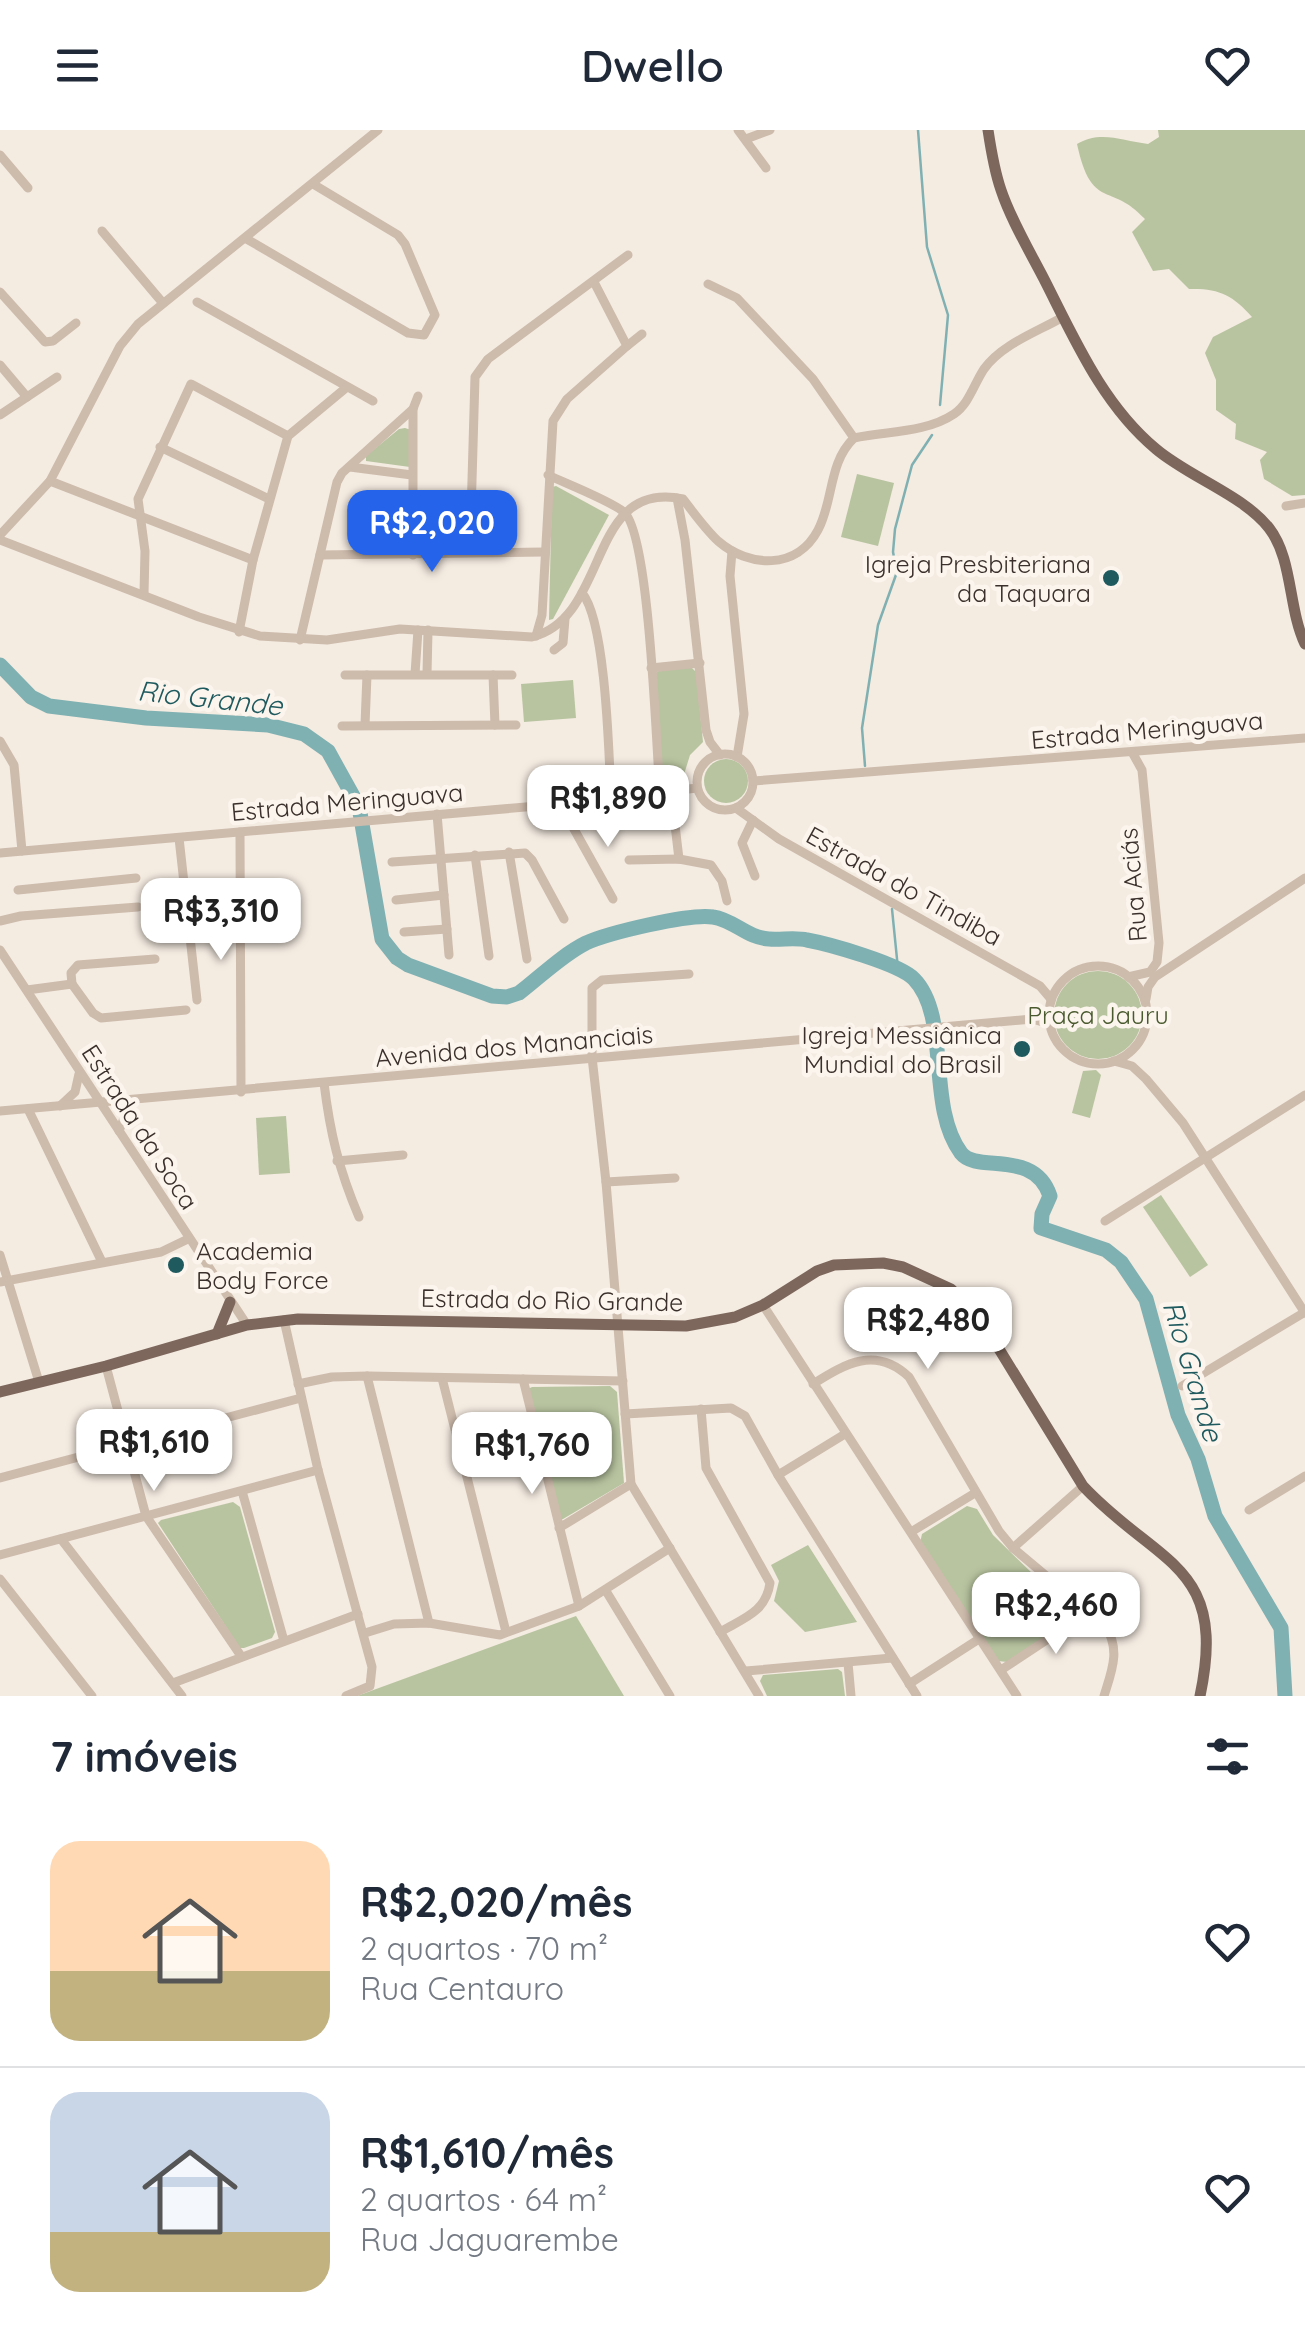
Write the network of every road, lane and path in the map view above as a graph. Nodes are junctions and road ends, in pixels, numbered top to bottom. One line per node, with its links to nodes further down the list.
1 (378, 130): 8 (street)
2 (738, 130): 5 (street)
3 (770, 130): 5 (street)
4 (988, 130): 18 (main road)
5 (746, 140): 7 (street)
6 (0, 155): 9 (street)
7 (766, 168)
8 (313, 184): 11 (street); 11 (street)
9 (28, 188)
10 (102, 231): 16 (street)
11 (246, 238): 16 (street)
12 (628, 255): 13 (street)
13 (594, 282): 21 (street); 46 (street)
14 (708, 284): 31 (street)
15 (0, 292): 19 (street)
16 (162, 302): 36 (street)
17 (197, 302): 24 (street)
18 (1063, 318): 31 (street); 63 (main road)
19 (76, 324)
20 (642, 334): 21 (street)
21 (628, 346): 34 (street)
22 (0, 365): 26 (street)
23 (57, 377): 26 (street)
24 (348, 387): 27 (street); 30 (street)
25 (418, 396): 28 (street)
26 (27, 397): 29 (street)
27 (373, 401)
28 (413, 409): 33 (street); 35 (street)
29 (0, 415)
30 (288, 436): 32 (street); 38 (street)
31 (854, 438): 47 (street)
32 (160, 447): 38 (street); 42 (street)
33 (350, 467): 35 (street); 49 (street)
34 (548, 474): 41 (street); 48 (street)
35 (412, 475): 50 (street)
36 (50, 481): 42 (street); 44 (street)
37 (676, 498): 41 (street); 43 (street); 45 (street)
38 (269, 499): 51 (street)
39 (1305, 503): 40 (street)
40 (1286, 506)
41 (624, 512): 52 (street); 66 (street)
42 (143, 519): 51 (street); 54 (street)
43 (704, 525): 45 (street); 47 (street)
44 (0, 537): 54 (street)
45 (685, 540): 65 (street)
46 (470, 550): 48 (street); 50 (street)
47 (732, 551): 82 (street)
48 (544, 552): 56 (street)
49 (320, 555): 50 (street); 62 (street)
50 (413, 555)
51 (253, 560): 59 (street)
52 (591, 576): 53 (street); 55 (street)
53 (582, 593): 55 (street); 57 (street)
54 (144, 594): 59 (street)
55 (591, 604): 87 (street)
56 (542, 614): 60 (street); 61 (street)
57 (564, 619): 60 (street); 64 (street)
58 (423, 630): 61 (street); 62 (street); 67 (street); 68 (street)
59 (239, 632): 62 (street)
60 (550, 632): 61 (street)
61 (536, 636)
62 (300, 640)
63 (1305, 644)
64 (554, 650)
65 (700, 663): 66 (street); 81 (street)
66 (651, 668): 86 (street)
67 (414, 674): 68 (street); 71 (street)
68 (428, 674): 72 (street)
69 (512, 674): 72 (street)
70 (345, 675): 71 (street)
71 (367, 675): 73 (street)
72 (492, 675): 76 (street)
73 (365, 725): 75 (street); 76 (street)
74 (516, 725): 76 (street)
75 (342, 726)
76 (495, 726)
77 (1305, 738): 79 (street, Estrada Meringuava)
78 (0, 741): 95 (street)
79 (1153, 750): 80 (street, Estrada Meringuava); 83 (street)
80 (1132, 752): 83 (street, Rua Aciás); 84 (street, Estrada Meringuava)
81 (720, 755): 82 (street); 85 (street)
82 (736, 757): 84 (street)
83 (1142, 770): 118 (street, Rua Aciás)
84 (753, 781): 88 (street)
85 (697, 788): 86 (street, Estrada Meringuava); 90 (street)
86 (665, 792): 87 (street, Estrada Meringuava); 101 (street)
87 (612, 798): 89 (street, Estrada Meringuava)
88 (746, 801): 90 (street); 92 (street)
89 (560, 804): 91 (street, Estrada Meringuava); 109 (street)
90 (736, 808): 92 (street, Estrada do Tindiba)
91 (437, 814): 93 (street, Estrada Meringuava); 99 (street)
92 (752, 818): 103 (street); 129 (street, Estrada do Tindiba)
93 (240, 832): 94 (street, Estrada Meringuava); 143 (street)
94 (179, 838): 95 (street, Estrada Meringuava); 131 (street)
95 (22, 851): 97 (street, Estrada Meringuava)
96 (514, 852): 98 (street); 114 (street); 124 (street)
97 (0, 853)
98 (475, 856): 99 (street); 121 (street)
99 (441, 858): 102 (street); 108 (street)
100 (628, 860): 101 (street)
101 (679, 860): 111 (street)
102 (392, 862)
103 (755, 876)
104 (136, 878): 106 (street)
105 (1305, 878): 122 (street)
106 (76, 885): 107 (street); 113 (street)
107 (18, 890)
108 (444, 895): 110 (street); 116 (street)
109 (613, 899)
110 (396, 900)
111 (727, 901)
112 (138, 906): 113 (street)
113 (79, 911): 115 (street)
114 (564, 919)
115 (0, 921)
116 (447, 929): 117 (street); 120 (street)
117 (404, 932)
118 (1159, 943): 122 (street); 126 (street, Rua Aciás)
119 (0, 950): 130 (street, Estrada da Soca)
120 (449, 954)
121 (489, 956)
122 (1186, 956): 133 (street)
123 (155, 960): 127 (street)
124 (527, 960)
125 (688, 974): 138 (street)
126 (1128, 977): 128 (street); 133 (street)
127 (72, 984): 130 (street); 134 (street)
128 (1059, 985): 129 (street); 132 (street)
129 (1040, 986): 132 (street, Estrada do Tindiba)
130 (27, 990): 140 (street, Estrada da Soca)
131 (198, 1000)
132 (1050, 1003): 135 (street, Avenida dos Mananciais); 136 (street)
133 (1146, 1007): 137 (street)
134 (186, 1010)
135 (1032, 1018): 136 (street, Avenida dos Mananciais); 138 (street, Avenida dos Mananciais)
136 (1050, 1024): 139 (street)
137 (1136, 1045): 139 (street); 141 (street)
138 (592, 1057): 142 (street, Avenida dos Mananciais); 155 (street)
139 (1114, 1061): 141 (street)
140 (80, 1072): 146 (street, Estrada da Soca); 147 (street)
141 (1146, 1079): 152 (street)
142 (324, 1083): 143 (street, Avenida dos Mananciais); 153 (street)
143 (241, 1092): 145 (street, Avenida dos Mananciais)
144 (1305, 1096): 152 (street)
145 (131, 1100): 146 (street, Avenida dos Mananciais); 150 (street)
146 (100, 1102): 147 (street, Avenida dos Mananciais); 150 (street, Estrada da Soca)
147 (60, 1106): 148 (street, Avenida dos Mananciais)
148 (28, 1109): 149 (street, Avenida dos Mananciais); 160 (street)
149 (0, 1111)
150 (119, 1131): 158 (street, Estrada da Soca)
151 (403, 1155): 153 (street)
152 (1205, 1157): 157 (street); 164 (street)
153 (337, 1160): 156 (street)
154 (675, 1178): 155 (street)
155 (606, 1182): 167 (street)
156 (359, 1216)
157 (1106, 1221)
158 (188, 1239): 160 (street); 162 (street, Estrada da Soca)
159 (0, 1255): 161 (street)
160 (102, 1262): 161 (street)
161 (4, 1282): 174 (street)
162 (230, 1302): 166 (street, Estrada da Soca); 168 (main road)
163 (763, 1305): 167 (main road, Estrada do Rio Grande); 176 (street); 189 (main road, Estrada do Rio Grande)
164 (1305, 1312): 177 (street)
165 (284, 1320): 166 (main road, Estrada do Rio Grande); 167 (main road, Estrada do Rio Grande); 175 (street)
166 (247, 1325): 168 (main road, Estrada do Rio Grande)
167 (619, 1326): 173 (street)
168 (217, 1334): 169 (main road, Estrada do Rio Grande)
169 (106, 1366): 174 (main road, Estrada do Rio Grande); 183 (street)
170 (367, 1376): 171 (street); 175 (street); 205 (street)
171 (442, 1378): 172 (street); 206 (street)
172 (522, 1379): 173 (street); 194 (street)
173 (622, 1381): 181 (street)
174 (39, 1382): 178 (main road, Estrada do Rio Grande)
175 (298, 1384): 179 (street)
176 (812, 1384): 182 (street); 191 (street)
177 (1182, 1386)
178 (0, 1392)
179 (301, 1398): 183 (street); 184 (street)
180 (702, 1409): 181 (street); 185 (street); 207 (street)
181 (625, 1414): 188 (street)
182 (844, 1434): 185 (street); 195 (street)
183 (125, 1444): 187 (street); 193 (street)
184 (318, 1470): 190 (street); 204 (street)
185 (778, 1475): 212 (street)
186 (1305, 1476): 192 (street)
187 (0, 1478)
188 (631, 1484): 194 (street); 197 (street)
189 (1083, 1486): 198 (street); 227 (main road, Estrada do Rio Grande)
190 (242, 1491): 193 (street); 210 (street)
191 (975, 1493): 195 (street); 198 (street)
192 (1249, 1510)
193 (146, 1516): 196 (street); 211 (street)
194 (559, 1528): 202 (street)
195 (910, 1532): 209 (street)
196 (61, 1539): 199 (street); 216 (street)
197 (670, 1548): 201 (street); 207 (street)
198 (1013, 1548): 203 (street)
199 (0, 1556)
200 (0, 1579): 218 (street)
201 (606, 1590): 202 (street); 221 (street)
202 (580, 1606): 206 (street)
203 (1089, 1612): 214 (street); 226 (street)
204 (358, 1614): 208 (street); 210 (street)
205 (428, 1623): 206 (street); 208 (street)
206 (506, 1632)
207 (720, 1632): 215 (street)
208 (365, 1633): 220 (street)
209 (979, 1639): 214 (street); 217 (street)
210 (284, 1642): 211 (street)
211 (241, 1656): 216 (street)
212 (892, 1658): 213 (street); 217 (street)
213 (848, 1663): 215 (street); 223 (street)
214 (1001, 1670): 225 (street)
215 (746, 1672): 222 (street)
216 (172, 1683): 219 (street)
217 (910, 1684): 224 (street)
218 (92, 1696)
219 (182, 1696)
220 (346, 1696)
221 (670, 1696)
222 (759, 1696)
223 (851, 1696)
224 (917, 1696)
225 (1017, 1696)
226 (1104, 1696)
227 (1200, 1696)

